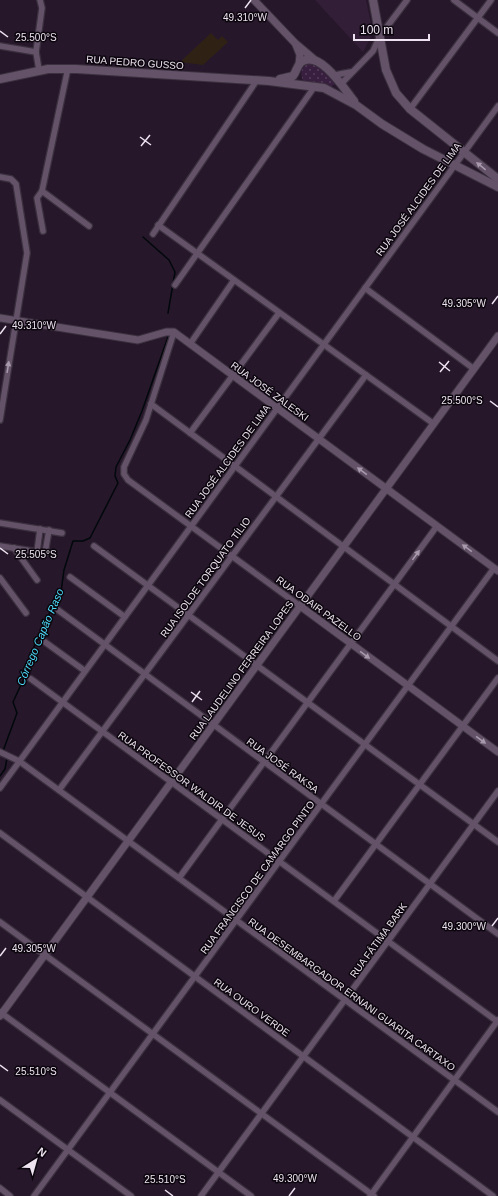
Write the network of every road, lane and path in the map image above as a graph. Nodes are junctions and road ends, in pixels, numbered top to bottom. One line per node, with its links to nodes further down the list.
1 (40, 0): 12 (street)
2 (254, 0): 10 (street)
3 (373, 0): 9 (main road)
4 (407, 0): 9 (street)
5 (454, 0): 7 (street)
6 (491, 0): 7 (street)
7 (478, 18): 8 (street); 28 (street)
8 (498, 33)
9 (380, 36): 17 (street); 28 (main road)
10 (295, 43): 13 (street); 15 (street)
11 (0, 46): 12 (street)
12 (36, 52): 16 (street)
13 (315, 60): 15 (main road, RUA PEDRO GUSSO); 18 (main road, RUA PEDRO GUSSO)
14 (68, 68): 16 (main road, RUA PEDRO GUSSO); 20 (main road, RUA PEDRO GUSSO); 34 (street)
15 (297, 68): 21 (main road, RUA PEDRO GUSSO); 22 (main road)
16 (39, 70): 19 (main road, RUA PEDRO GUSSO)
17 (353, 72): 18 (street); 23 (street)
18 (335, 75): 23 (main road, RUA PEDRO GUSSO)
19 (0, 79)
20 (257, 80): 21 (main road, RUA PEDRO GUSSO); 35 (street)
21 (269, 81): 22 (main road, RUA PEDRO GUSSO)
22 (299, 84): 24 (main road, RUA PEDRO GUSSO)
23 (341, 84): 25 (main road); 26 (main road, RUA PEDRO GUSSO)
24 (315, 86): 25 (main road, RUA PEDRO GUSSO); 39 (street)
25 (334, 92): 26 (main road, RUA PEDRO GUSSO)
26 (356, 105): 30 (main road, RUA PEDRO GUSSO)
27 (498, 106): 29 (street, RUA JOSÉ ALCIDES DE LIMA)
28 (410, 109): 29 (main road)
29 (464, 152): 30 (street, RUA JOSÉ ALCIDES DE LIMA); 32 (main road, one-way to 29)
30 (454, 166): 33 (main road, RUA PEDRO GUSSO); 42 (street, RUA JOSÉ ALCIDES DE LIMA)
31 (0, 177): 45 (street)
32 (498, 180)
33 (498, 186)
34 (42, 191): 36 (street); 37 (street)
35 (158, 225): 38 (street); 39 (street)
36 (89, 226)
37 (43, 231)
38 (153, 234)
39 (197, 253): 40 (street); 41 (street)
40 (234, 280): 43 (street); 48 (street)
41 (175, 285)
42 (365, 288): 49 (street, RUA JOSÉ ALCIDES DE LIMA); 50 (street)
43 (279, 313): 49 (street); 52 (street)
44 (0, 318): 45 (street)
45 (16, 321): 46 (street); 55 (street, one-way to 45)
46 (174, 332): 48 (street, RUA JOSÉ ZALESKI); 53 (street)
47 (498, 336): 50 (street, RUA LAUDELINO FERREIRA LOPES)
48 (190, 344): 52 (street, RUA JOSÉ ZALESKI)
49 (324, 344): 51 (street); 54 (street, RUA JOSÉ ALCIDES DE LIMA)
50 (474, 369): 56 (street, RUA LAUDELINO FERREIRA LOPES)
51 (366, 375): 56 (street); 58 (street, RUA ISOLDE TORQUATO TÍLIO)
52 (233, 376): 54 (street, RUA JOSÉ ZALESKI); 57 (street)
53 (150, 404): 57 (street); 63 (street, RUA ODAIR PAZELLO)
54 (277, 408): 58 (street, RUA JOSÉ ZALESKI); 59 (street, RUA JOSÉ ALCIDES DE LIMA)
55 (0, 420)
56 (434, 424): 60 (street, RUA LAUDELINO FERREIRA LOPES)
57 (190, 433): 59 (street)
58 (318, 439): 60 (street, RUA JOSÉ ZALESKI, one-way to 58); 61 (street, RUA ISOLDE TORQUATO TÍLIO)
59 (235, 466): 61 (street); 63 (street, RUA JOSÉ ALCIDES DE LIMA)
60 (386, 489): 64 (street, RUA JOSÉ ZALESKI); 70 (street, RUA LAUDELINO FERREIRA LOPES)
61 (276, 497): 70 (street); 73 (street, RUA ISOLDE TORQUATO TÍLIO)
62 (0, 522): 65 (street)
63 (191, 526): 73 (street, RUA ODAIR PAZELLO); 79 (street, RUA JOSÉ ALCIDES DE LIMA)
64 (437, 526): 74 (street, RUA JOSÉ ZALESKI, one-way to 64); 78 (street, one-way to 64)
65 (40, 529): 66 (street); 72 (street)
66 (49, 530): 67 (street); 72 (street)
67 (62, 533)
68 (0, 546): 71 (street)
69 (94, 546): 79 (street)
70 (344, 547): 78 (street); 80 (street, RUA LAUDELINO FERREIRA LOPES)
71 (14, 548): 72 (street); 77 (street)
72 (37, 552)
73 (232, 556): 80 (street, RUA ODAIR PAZELLO); 83 (street, RUA ISOLDE TORQUATO TÍLIO)
74 (496, 570): 85 (street, RUA FRANCISCO DE CAMARGO PINTO)
75 (70, 577): 84 (street)
76 (0, 578): 82 (street)
77 (37, 580)
78 (395, 584): 85 (street); 88 (street)
79 (147, 586): 83 (street); 84 (street, RUA JOSÉ ALCIDES DE LIMA)
80 (300, 606): 88 (street, RUA ODAIR PAZELLO); 90 (street, RUA LAUDELINO FERREIRA LOPES)
81 (58, 610): 87 (street, RUA JOSÉ RAKSA)
82 (26, 612)
83 (188, 616): 90 (street); 92 (street, RUA ISOLDE TORQUATO TÍLIO)
84 (125, 617): 87 (street, RUA JOSÉ ALCIDES DE LIMA)
85 (452, 626): 89 (street); 95 (street, RUA FRANCISCO DE CAMARGO PINTO)
86 (46, 642): 91 (street)
87 (105, 644): 91 (street, RUA JOSÉ ALCIDES DE LIMA); 92 (street, RUA JOSÉ RAKSA)
88 (351, 644): 95 (street, RUA ODAIR PAZELLO, one-way to 95); 97 (street)
89 (498, 661)
90 (257, 666): 97 (street); 98 (street, RUA LAUDELINO FERREIRA LOPES)
91 (85, 671): 96 (street, RUA JOSÉ ALCIDES DE LIMA)
92 (145, 674): 98 (street, RUA JOSÉ RAKSA); 100 (street, RUA ISOLDE TORQUATO TÍLIO)
93 (498, 678): 99 (street)
94 (31, 679): 96 (street, RUA PROFESSOR WALDIR DE JESUS)
95 (408, 686): 99 (street, RUA ODAIR PAZELLO); 101 (street, RUA FRANCISCO DE CAMARGO PINTO)
96 (62, 702): 100 (street, RUA PROFESSOR WALDIR DE JESUS); 104 (street, RUA JOSÉ ALCIDES DE LIMA)
97 (308, 703): 101 (street); 105 (street)
98 (214, 724): 105 (street, RUA JOSÉ RAKSA); 106 (street, RUA LAUDELINO FERREIRA LOPES)
99 (462, 726): 103 (street, RUA ODAIR PAZELLO, one-way to 103); 107 (street)
100 (102, 732): 106 (street, RUA PROFESSOR WALDIR DE JESUS); 109 (street, RUA ISOLDE TORQUATO TÍLIO)
101 (365, 745): 107 (street); 111 (street, RUA FRANCISCO DE CAMARGO PINTO)
102 (0, 752): 104 (street, RUA DESEMBARGADOR ERNANI GUARITA CARTAXO)
103 (498, 752)
104 (20, 761): 108 (street, RUA JOSÉ ALCIDES DE LIMA); 109 (street, RUA DESEMBARGADOR ERNANI GUARITA CARTAXO)
105 (264, 762): 111 (street, RUA JOSÉ RAKSA); 112 (street)
106 (171, 782): 112 (street, RUA PROFESSOR WALDIR DE JESUS); 115 (street, RUA LAUDELINO FERREIRA LOPES)
107 (420, 785): 113 (street); 117 (street)
108 (0, 788)
109 (59, 790): 115 (street, RUA DESEMBARGADOR ERNANI GUARITA CARTAXO)
110 (498, 791): 113 (street, RUA FÁTIMA BARK)
111 (321, 804): 117 (street, RUA JOSÉ RAKSA); 118 (street, RUA FRANCISCO DE CAMARGO PINTO)
112 (222, 820): 118 (street, RUA PROFESSOR WALDIR DE JESUS); 119 (street)
113 (474, 824): 116 (street); 120 (street, RUA FÁTIMA BARK)
114 (0, 833): 121 (street, RUA OURO VERDE)
115 (128, 841): 119 (street, RUA DESEMBARGADOR ERNANI GUARITA CARTAXO); 121 (street, RUA LAUDELINO FERREIRA LOPES)
116 (498, 842)
117 (376, 844): 120 (street, RUA JOSÉ RAKSA); 122 (street)
118 (279, 861): 122 (street, RUA PROFESSOR WALDIR DE JESUS); 123 (street, RUA FRANCISCO DE CAMARGO PINTO)
119 (179, 878): 123 (street, RUA DESEMBARGADOR ERNANI GUARITA CARTAXO)
120 (430, 884): 125 (street, RUA JOSÉ RAKSA); 126 (street, RUA FÁTIMA BARK)
121 (87, 897): 127 (street, RUA LAUDELINO FERREIRA LOPES); 128 (street, RUA OURO VERDE)
122 (334, 901): 126 (street, RUA PROFESSOR WALDIR DE JESUS)
123 (236, 920): 128 (street, RUA FRANCISCO DE CAMARGO PINTO); 129 (street, RUA DESEMBARGADOR ERNANI GUARITA CARTAXO)
124 (0, 922): 127 (street)
125 (498, 934)
126 (388, 941): 129 (street, RUA FÁTIMA BARK); 131 (street, RUA PROFESSOR WALDIR DE JESUS)
127 (45, 955): 130 (street, RUA LAUDELINO FERREIRA LOPES); 132 (street)
128 (195, 976): 132 (street, RUA FRANCISCO DE CAMARGO PINTO); 133 (street, RUA OURO VERDE)
129 (345, 1000): 133 (street, RUA FÁTIMA BARK); 134 (street, RUA DESEMBARGADOR ERNANI GUARITA CARTAXO)
130 (1, 1014): 135 (street)
131 (498, 1021): 134 (street)
132 (153, 1034): 135 (street, RUA FRANCISCO DE CAMARGO PINTO); 138 (street)
133 (303, 1057): 138 (street, RUA FÁTIMA BARK); 139 (street, RUA OURO VERDE)
134 (454, 1080): 137 (street, RUA DESEMBARGADOR ERNANI GUARITA CARTAXO); 139 (street)
135 (110, 1092): 140 (street, RUA FRANCISCO DE CAMARGO PINTO); 141 (street)
136 (0, 1100): 140 (street)
137 (498, 1112)
138 (262, 1114): 141 (street, RUA FÁTIMA BARK); 143 (street)
139 (413, 1137): 143 (street); 149 (street, RUA OURO VERDE)
140 (68, 1149): 145 (street, RUA FRANCISCO DE CAMARGO PINTO); 146 (street)
141 (219, 1172): 147 (street, RUA FÁTIMA BARK); 148 (street)
142 (0, 1188): 144 (street)
143 (372, 1195)
144 (10, 1196)
145 (34, 1196)
146 (131, 1196)
147 (201, 1196)
148 (252, 1196)
149 (493, 1196)

